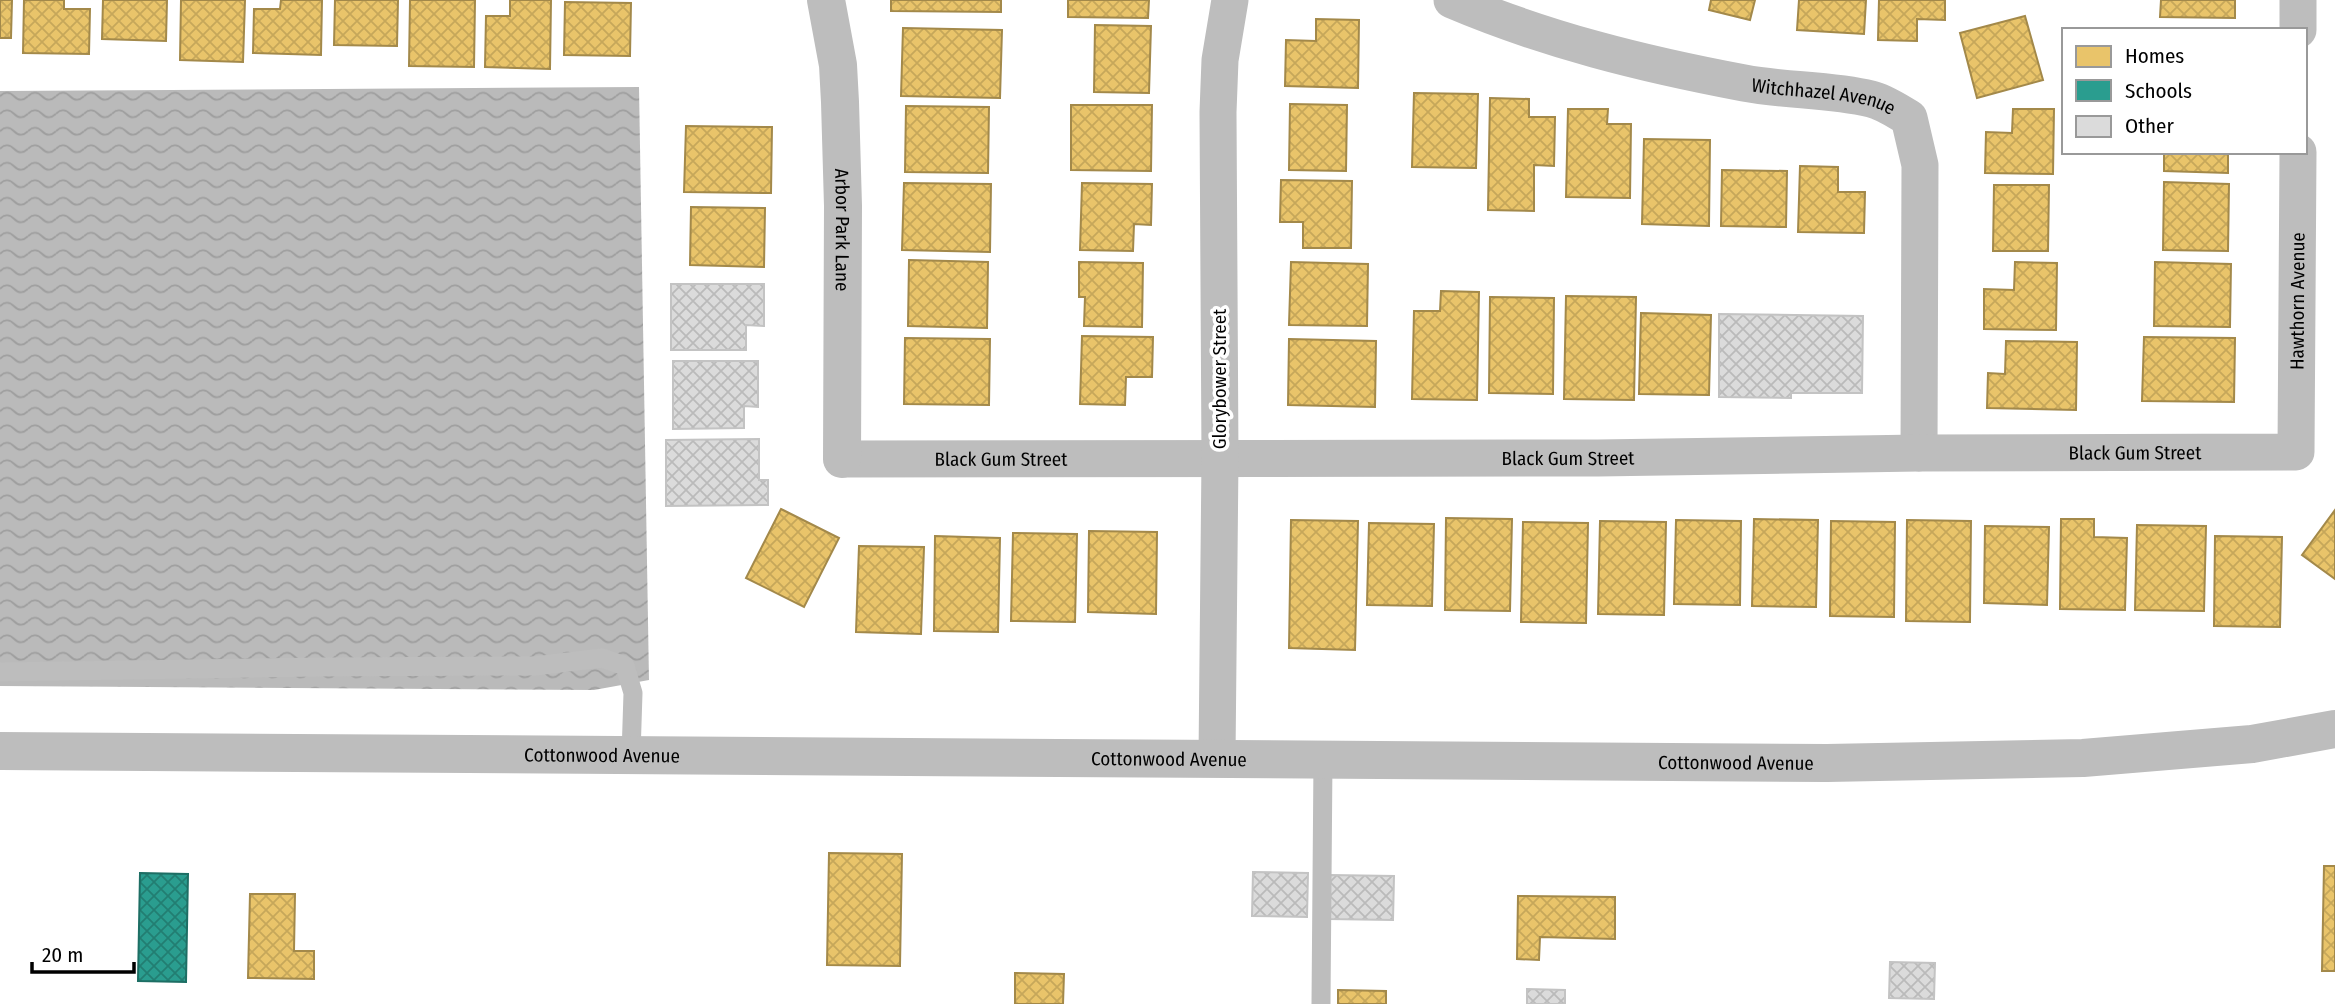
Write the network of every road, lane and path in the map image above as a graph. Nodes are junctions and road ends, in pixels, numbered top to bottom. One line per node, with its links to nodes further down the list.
1 (826, 0): 10 (street, Arbor Park Lane)
2 (1230, 0): 9 (street, Glorybower Street)
3 (1451, 0): 8 (street, Witchhazel Avenue)
4 (2298, 0): 5 (street)
5 (2298, 28)
6 (2298, 154): 7 (street, Hawthorn Avenue)
7 (2296, 452): 8 (street, Black Gum Street)
8 (1919, 453): 9 (street, Black Gum Street)
9 (1220, 458): 10 (street, Black Gum Street); 15 (street, Glorybower Street)
10 (842, 459)
11 (0, 672): 14 (lane)
12 (2335, 729): 16 (street, Cottonwood Avenue)
13 (0, 751): 14 (street, Cottonwood Avenue)
14 (631, 755): 15 (street, Cottonwood Avenue)
15 (1217, 758): 16 (street, Cottonwood Avenue)
16 (1323, 759): 17 (lane)
17 (1321, 1004)

